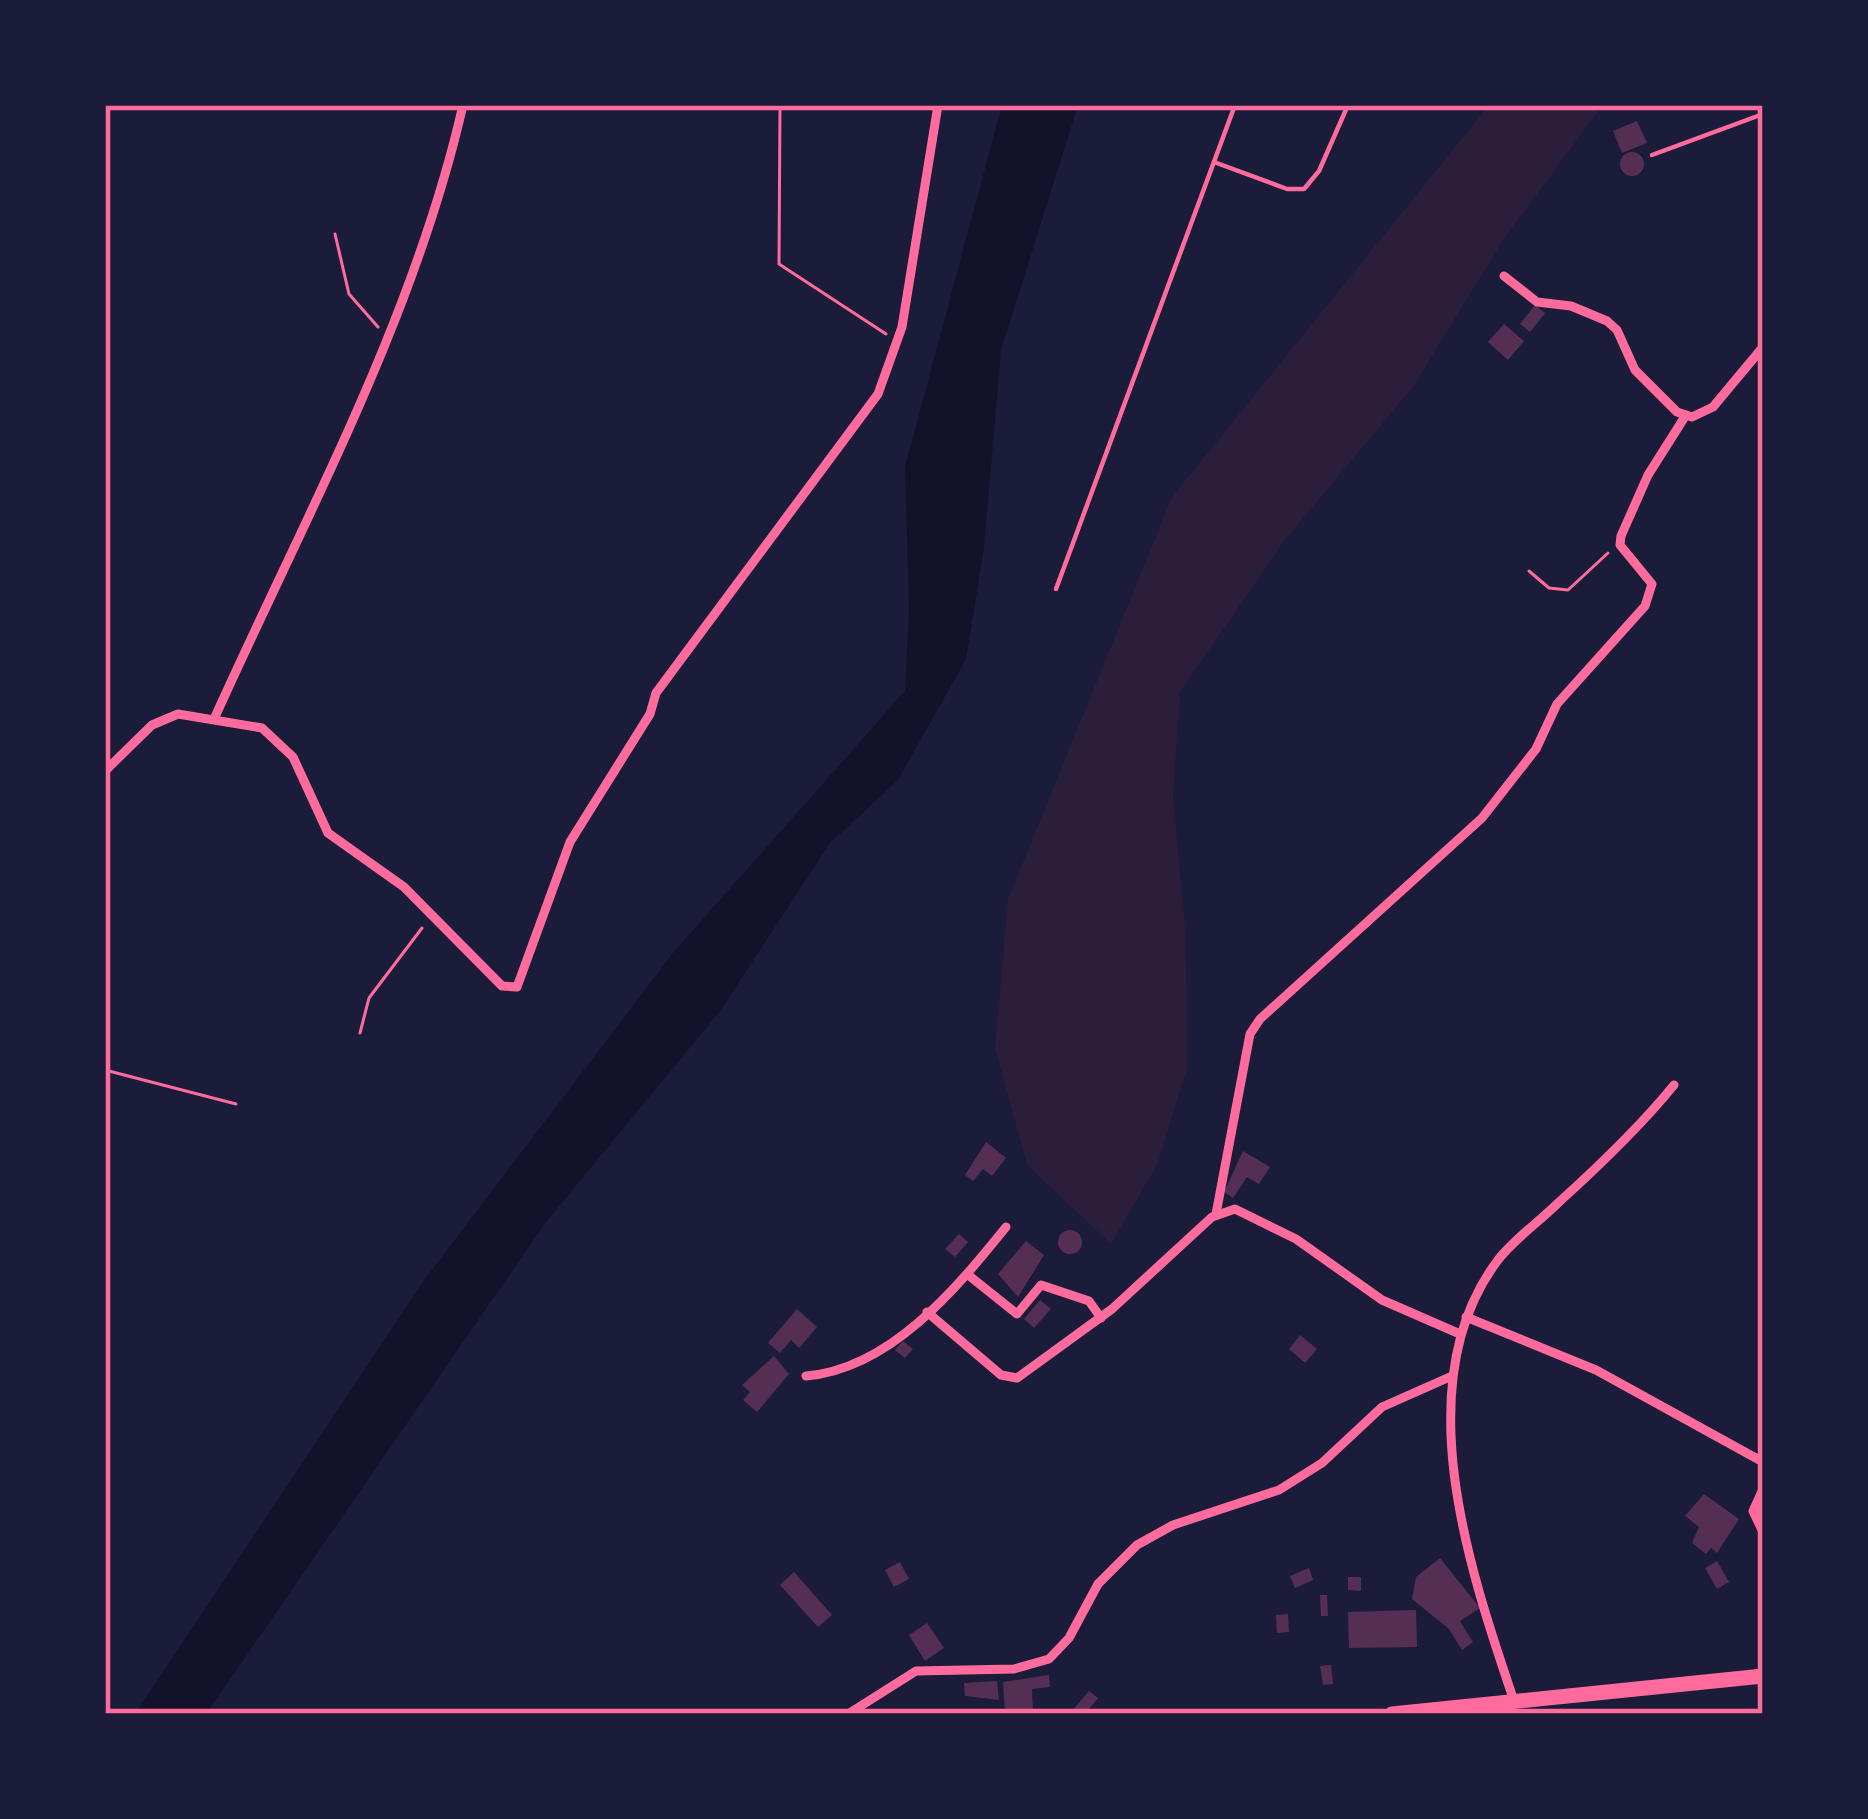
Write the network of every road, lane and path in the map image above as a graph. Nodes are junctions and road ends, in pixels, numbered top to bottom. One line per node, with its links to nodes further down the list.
1 (463, 105): 11 (street)
2 (780, 105): 12 (path)
3 (938, 105): 12 (street)
4 (1235, 105): 8 (lane)
5 (1348, 105): 8 (lane)
6 (1763, 114): 7 (lane)
7 (1652, 155)
8 (1214, 162): 17 (lane)
9 (335, 234): 11 (path)
10 (1504, 276): 14 (street)
11 (389, 335): 18 (street)
12 (898, 341): 20 (street)
13 (1763, 346): 14 (street)
14 (1686, 415): 15 (street)
15 (1621, 540): 16 (path); 25 (street)
16 (1529, 571)
17 (1056, 590)
18 (215, 717): 19 (street); 20 (street)
19 (105, 772)
20 (432, 914): 21 (path)
21 (360, 1033)
22 (105, 1070): 24 (path)
23 (1674, 1085): 29 (street)
24 (236, 1104)
25 (1216, 1214): 30 (street); 31 (street)
26 (1006, 1227): 27 (street)
27 (967, 1274): 28 (street); 30 (street)
28 (927, 1312): 30 (street); 32 (street)
29 (1466, 1317): 31 (street); 34 (street)
30 (1101, 1318)
31 (1460, 1334): 33 (street)
32 (806, 1376)
33 (1452, 1376): 38 (street); 39 (street)
34 (1763, 1462)
35 (1763, 1489): 36 (street)
36 (1763, 1532)
37 (1763, 1676): 38 (highway)
38 (1514, 1701): 40 (highway)
39 (848, 1714)
40 (1392, 1714)

